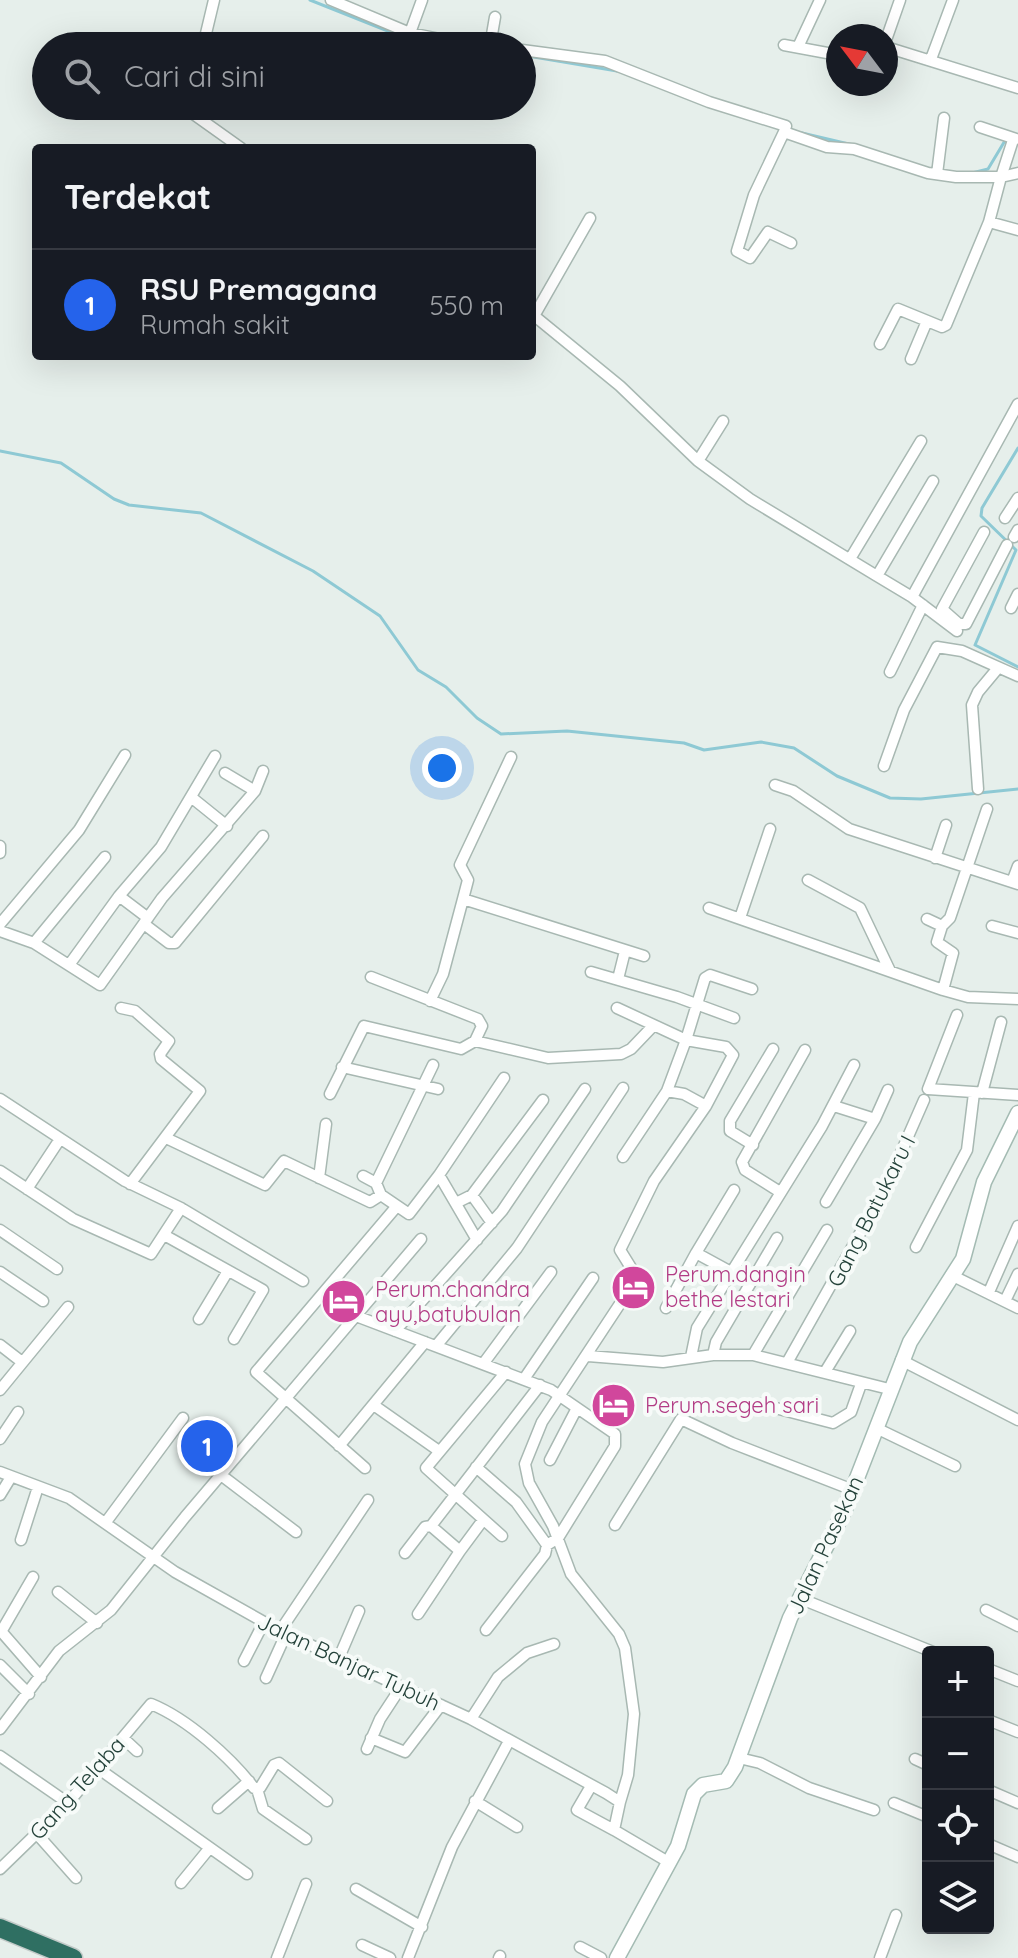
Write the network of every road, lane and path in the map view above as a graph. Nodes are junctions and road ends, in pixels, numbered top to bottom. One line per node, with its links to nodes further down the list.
1 (214, 0): 9 (street)
2 (331, 0): 10 (street)
3 (422, 0): 11 (street)
4 (820, 0): 14 (street)
5 (900, 0): 8 (street)
6 (953, 0): 18 (street)
7 (495, 17): 12 (street)
8 (892, 24)
9 (206, 32)
10 (408, 32)
11 (410, 32)
12 (492, 32)
13 (784, 45): 14 (street)
14 (798, 47): 17 (street)
15 (898, 50): 18 (street)
16 (536, 52): 23 (street)
17 (826, 53)
18 (931, 59): 19 (street)
19 (1018, 88)
20 (944, 118): 27 (street)
21 (202, 120): 25 (street)
22 (980, 127): 24 (street)
23 (784, 132): 27 (street); 32 (street)
24 (1015, 139): 28 (street)
25 (235, 144)
26 (1018, 173): 28 (street)
27 (937, 174): 28 (street)
28 (1001, 177): 30 (street)
29 (590, 218): 33 (street)
30 (989, 222): 31 (street); 35 (street)
31 (1018, 230)
32 (791, 243)
33 (536, 310)
34 (536, 317): 41 (street)
35 (927, 321): 36 (street); 37 (street)
36 (880, 344)
37 (911, 359)
38 (1018, 404): 50 (street)
39 (723, 421): 41 (street)
40 (921, 441): 47 (street)
41 (698, 461): 47 (street)
42 (933, 481): 48 (street)
43 (1018, 498): 44 (street)
44 (1005, 518)
45 (984, 532): 53 (street)
46 (1013, 538): 53 (street)
47 (850, 559): 48 (street)
48 (877, 576): 50 (street)
49 (1018, 594): 52 (street)
50 (912, 597): 51 (street)
51 (923, 605): 53 (street); 56 (street)
52 (1011, 608)
53 (958, 628): 54 (street)
54 (962, 651): 55 (street); 61 (street)
55 (998, 668): 57 (street); 65 (street)
56 (890, 672)
57 (1018, 676)
58 (125, 755): 87 (street)
59 (215, 756): 67 (street)
60 (511, 757): 82 (street)
61 (884, 766)
62 (263, 771): 66 (street)
63 (225, 773): 66 (street)
64 (775, 785): 76 (street)
65 (978, 789)
66 (255, 791): 70 (street)
67 (191, 797): 70 (street); 81 (street)
68 (987, 809): 78 (street)
69 (946, 825): 76 (street)
70 (227, 826): 86 (street)
71 (770, 829): 84 (street)
72 (263, 836): 86 (street)
73 (0, 846): 74 (street)
74 (0, 853)
75 (105, 857): 92 (street)
76 (935, 858): 78 (street)
77 (1018, 866): 80 (street)
78 (966, 868): 80 (street); 88 (street)
79 (808, 880): 96 (street)
80 (1015, 883)
81 (119, 896): 86 (street); 95 (street)
82 (463, 899): 93 (street); 103 (street)
83 (709, 908): 84 (street)
84 (740, 918): 96 (street)
85 (927, 919): 88 (street)
86 (146, 921): 95 (street)
87 (0, 924)
88 (942, 926): 101 (street)
89 (992, 926): 91 (street)
90 (0, 931): 92 (street)
91 (1018, 933)
92 (34, 943): 95 (street)
93 (625, 951): 94 (street); 99 (street)
94 (644, 956)
95 (69, 965)
96 (890, 971): 101 (street)
97 (591, 972): 99 (street)
98 (371, 977): 103 (street)
99 (618, 979): 104 (street)
100 (752, 989): 104 (street)
101 (943, 990): 102 (street)
102 (1018, 999)
103 (430, 1001): 112 (street)
104 (696, 1004): 108 (street); 111 (street)
105 (121, 1008): 136 (street)
106 (617, 1008): 110 (street)
107 (957, 1015): 127 (street, Gang Batukaru I)
108 (734, 1018)
109 (1001, 1022): 125 (street)
110 (653, 1026): 111 (street); 112 (street)
111 (686, 1040): 124 (street); 131 (street)
112 (475, 1041): 117 (street)
113 (773, 1049): 138 (street)
114 (805, 1050): 138 (street)
115 (433, 1065): 119 (street)
116 (854, 1065): 132 (street)
117 (342, 1067): 119 (street); 126 (street)
118 (504, 1078): 141 (street)
119 (425, 1086): 121 (street); 144 (street)
120 (623, 1088): 186 (street)
121 (438, 1089)
122 (585, 1089): 155 (street)
123 (888, 1090): 134 (street)
124 (667, 1091): 131 (street); 139 (street)
125 (978, 1093): 127 (street); 128 (street); 163 (street)
126 (330, 1094)
127 (926, 1094): 193 (street, Gang Batukaru I)
128 (1018, 1095)
129 (0, 1099): 137 (street)
130 (543, 1100): 150 (street)
131 (706, 1106): 190 (street)
132 (834, 1106): 134 (street); 148 (street)
133 (1018, 1113): 171 (street, Jalan Pasekan)
134 (875, 1119): 151 (street)
135 (326, 1124): 143 (street)
136 (166, 1138): 143 (street); 145 (street)
137 (60, 1139): 145 (street); 146 (street)
138 (753, 1145): 148 (street)
139 (623, 1157)
140 (0, 1171): 146 (street)
141 (439, 1175): 152 (street); 153 (street)
142 (363, 1176): 144 (street)
143 (319, 1178): 149 (street)
144 (376, 1183): 149 (street)
145 (130, 1184): 154 (street)
146 (27, 1189): 159 (street)
147 (734, 1190): 164 (street)
148 (780, 1192): 167 (street)
149 (381, 1195): 153 (street)
150 (472, 1195): 152 (street); 155 (street)
151 (826, 1202)
152 (456, 1203): 162 (street)
153 (397, 1206): 175 (street)
154 (181, 1208): 159 (street); 173 (street)
155 (492, 1223): 162 (street)
156 (1018, 1226): 174 (street)
157 (0, 1230): 165 (street)
158 (827, 1230): 189 (street)
159 (166, 1236): 166 (street)
160 (777, 1238): 188 (street)
161 (421, 1239): 181 (street)
162 (477, 1240): 183 (street)
163 (916, 1247)
164 (696, 1253): 167 (street); 179 (street)
165 (57, 1269)
166 (228, 1271): 182 (street); 185 (street)
167 (729, 1271): 191 (street)
168 (0, 1272): 176 (street)
169 (551, 1272): 195 (street)
170 (1018, 1274): 177 (street)
171 (951, 1275): 174 (street); 192 (street, Jalan Pasekan)
172 (593, 1278): 198 (street)
173 (303, 1281)
174 (989, 1292): 177 (street)
175 (323, 1294): 181 (street); 204 (street)
176 (43, 1301)
177 (1005, 1301): 180 (street)
178 (68, 1307): 194 (street)
179 (666, 1308)
180 (1018, 1308)
181 (356, 1316): 183 (street); 204 (street)
182 (199, 1319)
183 (395, 1331): 186 (street)
184 (850, 1331): 197 (street)
185 (234, 1339)
186 (430, 1344): 195 (street); 206 (street)
187 (0, 1345): 194 (street)
188 (713, 1355): 189 (street); 191 (street)
189 (753, 1355): 193 (street)
190 (588, 1356): 191 (street); 203 (street)
191 (691, 1357)
192 (901, 1360): 201 (street, Jalan Pasekan); 210 (street)
193 (788, 1361): 197 (street)
194 (22, 1362): 202 (street)
195 (483, 1364): 196 (street)
196 (506, 1372): 198 (street); 214 (street)
197 (825, 1372): 199 (street)
198 (524, 1379): 200 (street)
199 (861, 1384): 201 (street); 205 (street)
200 (540, 1385): 203 (street); 217 (street)
201 (889, 1389): 211 (street, Jalan Pasekan)
202 (0, 1390)
203 (561, 1395): 207 (street); 233 (street)
204 (288, 1396): 213 (street); 220 (street)
205 (760, 1404)
206 (375, 1406): 213 (street); 214 (street)
207 (577, 1408): 215 (street); 233 (street)
208 (18, 1412): 212 (street)
209 (183, 1418): 228 (street)
210 (1018, 1420)
211 (876, 1428): 216 (street); 223 (street, Jalan Pasekan)
212 (0, 1439)
213 (339, 1446): 218 (street)
214 (439, 1451): 225 (street)
215 (550, 1460)
216 (955, 1466)
217 (476, 1467): 225 (street); 235 (street)
218 (365, 1468)
219 (0, 1472): 221 (street, Jalan Banjar Tubuh)
220 (221, 1475): 231 (street); 238 (street)
221 (11, 1477): 222 (street, Jalan Banjar Tubuh); 224 (street)
222 (38, 1487): 228 (street, Jalan Banjar Tubuh); 234 (street)
223 (853, 1490): 229 (street); 241 (street, Jalan Pasekan)
224 (0, 1495)
225 (455, 1495): 227 (street); 230 (street)
226 (368, 1500): 250 (street)
227 (483, 1520): 232 (street); 236 (street)
228 (106, 1522): 238 (street, Jalan Banjar Tubuh)
229 (615, 1525)
230 (431, 1526): 236 (street); 237 (street)
231 (296, 1532)
232 (502, 1536)
233 (558, 1538): 235 (street); 280 (street)
234 (21, 1540)
235 (547, 1545): 248 (street)
236 (460, 1551): 244 (street)
237 (405, 1553)
238 (153, 1556): 245 (street, Jalan Banjar Tubuh); 246 (street)
239 (33, 1577): 249 (street)
240 (58, 1592): 246 (street)
241 (799, 1598): 252 (street); 271 (street, Jalan Pasekan)
242 (986, 1610): 247 (street)
243 (359, 1611): 253 (street)
244 (418, 1614)
245 (264, 1622): 250 (street, Jalan Banjar Tubuh); 254 (street)
246 (97, 1623): 257 (street)
247 (1018, 1626)
248 (486, 1630)
249 (1, 1631): 257 (street)
250 (283, 1633): 253 (street, Jalan Banjar Tubuh); 258 (street)
251 (554, 1644): 263 (street)
252 (922, 1648)
253 (338, 1660): 260 (street, Jalan Banjar Tubuh)
254 (244, 1661)
255 (0, 1665): 261 (street)
256 (994, 1671): 259 (street)
257 (41, 1677): 261 (street)
258 (266, 1678)
259 (1018, 1681)
260 (401, 1687): 262 (street, Jalan Banjar Tubuh); 262 (street)
261 (29, 1694): 265 (street)
262 (441, 1705): 263 (street, Jalan Banjar Tubuh)
263 (471, 1719): 268 (street, Jalan Banjar Tubuh)
264 (994, 1722): 266 (street)
265 (0, 1729)
266 (1018, 1732)
267 (123, 1738): 269 (street); 274 (street, Gang Telaba); 275 (street, Gang Telaba)
268 (509, 1741): 276 (street, Jalan Banjar Tubuh); 279 (street)
269 (137, 1751)
270 (0, 1756): 281 (street)
271 (739, 1758): 285 (street); 294 (street, Jalan Pasekan)
272 (915, 1759): 273 (street)
273 (922, 1762)
274 (99, 1769): 281 (street, Gang Telaba); 292 (street)
275 (253, 1785): 278 (street); 284 (street); 290 (street)
276 (591, 1786): 280 (street, Jalan Banjar Tubuh); 288 (street)
277 (994, 1793): 283 (street)
278 (327, 1801)
279 (475, 1801): 287 (street); 302 (street)
280 (620, 1802): 288 (street)
281 (68, 1803): 289 (street, Gang Telaba)
282 (894, 1803): 286 (street)
283 (1018, 1803)
284 (218, 1808)
285 (874, 1810)
286 (922, 1815)
287 (517, 1827)
288 (614, 1830): 294 (street)
289 (37, 1834): 295 (street, Gang Telaba); 297 (street)
290 (306, 1839)
291 (994, 1847): 293 (street)
292 (208, 1850): 296 (street); 298 (street)
293 (1018, 1857)
294 (670, 1863): 312 (street, Jalan Pasekan)
295 (0, 1869)
296 (247, 1874)
297 (76, 1878)
298 (181, 1883)
299 (306, 1884): 308 (street)
300 (356, 1889): 302 (street)
301 (896, 1915): 313 (street)
302 (422, 1927): 310 (street)
303 (0, 1928): 306 (highway)
304 (362, 1945): 309 (street)
305 (580, 1947): 311 (street)
306 (48, 1954): 307 (highway)
307 (73, 1958)
308 (277, 1958)
309 (390, 1958)
310 (408, 1958)
311 (601, 1958)
312 (617, 1958)
313 (880, 1958)

